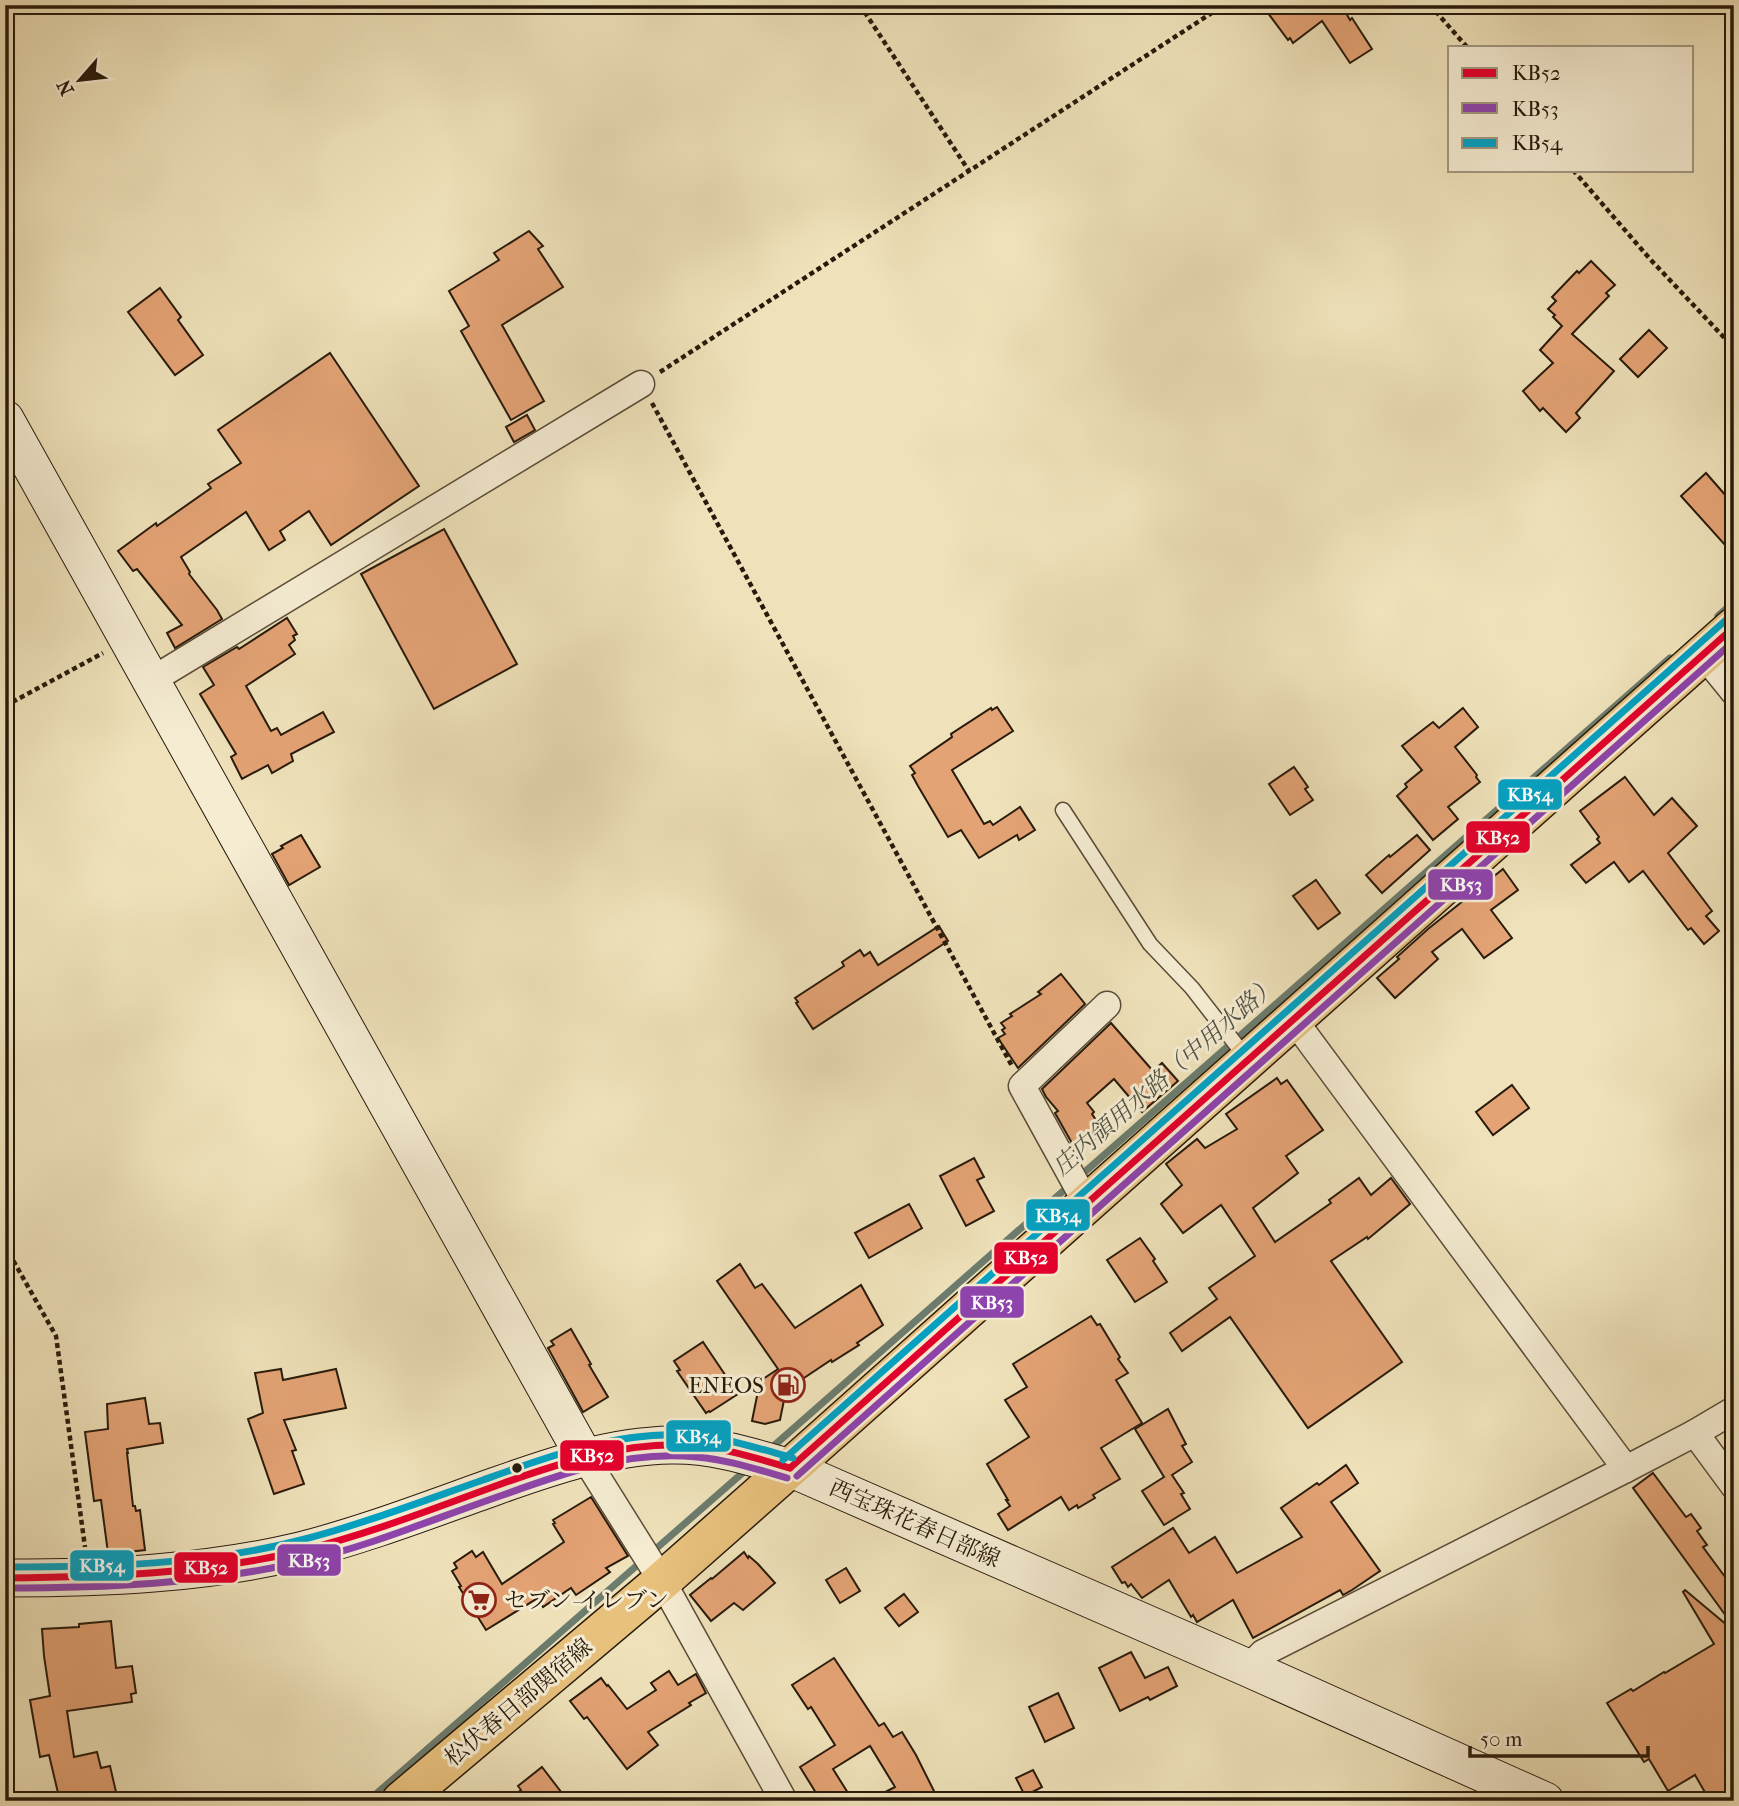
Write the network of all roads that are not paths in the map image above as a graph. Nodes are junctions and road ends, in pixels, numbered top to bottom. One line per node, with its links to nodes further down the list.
1 (642, 384): 5 (street)
2 (5, 419): 5 (main road)
3 (1734, 627): 4 (main road, 松伏春日部関宿線)
4 (1703, 654): 6 (street); 9 (main road, 松伏春日部関宿線)
5 (152, 680): 14 (main road)
6 (1734, 692)
7 (1063, 810): 10 (lane)
8 (1107, 1005): 11 (street)
9 (1294, 1020): 10 (main road, 松伏春日部関宿線); 16 (street)
10 (1249, 1061): 11 (main road, 松伏春日部関宿線)
11 (1087, 1204): 15 (main road, 松伏春日部関宿線)
12 (1734, 1410): 13 (street)
13 (1695, 1433): 16 (street); 17 (street)
14 (584, 1458): 15 (main road, 西宝珠花春日部線); 18 (main road, 西宝珠花春日部線); 19 (street)
15 (790, 1468): 19 (main road, 松伏春日部関宿線); 20 (main road, 西宝珠花春日部線)
16 (1626, 1469): 20 (street)
17 (1734, 1486)
18 (5, 1578)
19 (662, 1581): 21 (main road, 松伏春日部関宿線); 22 (street)
20 (1248, 1668): 23 (main road, 西宝珠花春日部線)
21 (401, 1801)
22 (784, 1801)
23 (1545, 1801)

